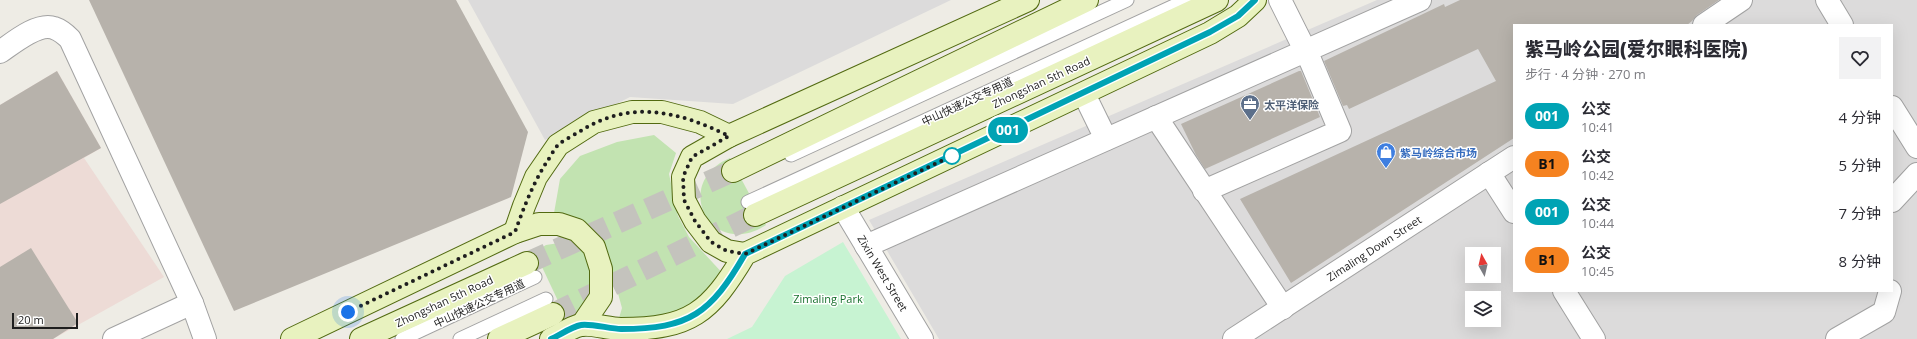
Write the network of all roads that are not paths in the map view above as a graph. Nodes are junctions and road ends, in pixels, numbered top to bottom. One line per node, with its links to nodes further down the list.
1 (1028, 0): 17 (main road)
2 (1087, 0): 23 (main road)
3 (1127, 0): 23 (lane)
4 (1187, 0): 27 (lane, 中山快速公交专用道)
5 (1217, 0): 27 (main road, Zhongshan 5th Road)
6 (1255, 0): 14 (main road)
7 (1280, 0): 24 (street)
8 (1420, 0): 16 (street)
9 (1741, 0): 11 (street)
10 (1828, 0): 12 (street)
11 (1705, 24)
12 (1841, 24)
13 (0, 52): 35 (street)
14 (1084, 94): 18 (street); 26 (main road)
15 (1893, 109): 19 (street)
16 (1156, 117): 18 (street); 24 (street)
17 (729, 136): 29 (main road); 31 (main road)
18 (1106, 139): 30 (street)
19 (1917, 147)
20 (1513, 158): 21 (street, Zimaling Down Street)
21 (1489, 173): 28 (street); 37 (street, Zimaling Down Street)
22 (1917, 174): 25 (street)
23 (735, 176)
24 (1204, 191): 37 (street)
25 (1893, 200)
26 (843, 207): 30 (street, Zixin West Street); 31 (main road)
27 (751, 208)
28 (1513, 210)
29 (515, 232): 38 (main road); 41 (main road)
30 (866, 246): 47 (street, Zixin West Street)
31 (745, 254): 38 (main road)
32 (531, 270): 42 (main road, Zhongshan 5th Road); 43 (lane, 中山快速公交专用道)
33 (1565, 292): 49 (street)
34 (1890, 292): 50 (street)
35 (192, 303): 39 (street); 40 (street)
36 (549, 307): 44 (lane); 45 (main road)
37 (1283, 308): 48 (street, Zimaling Down Street)
38 (582, 325): 46 (main road)
39 (114, 339)
40 (205, 339)
41 (292, 339)
42 (361, 339)
43 (402, 339)
44 (460, 339)
45 (500, 339)
46 (551, 339)
47 (922, 339)
48 (1234, 339)
49 (1594, 339)
50 (1837, 339)

